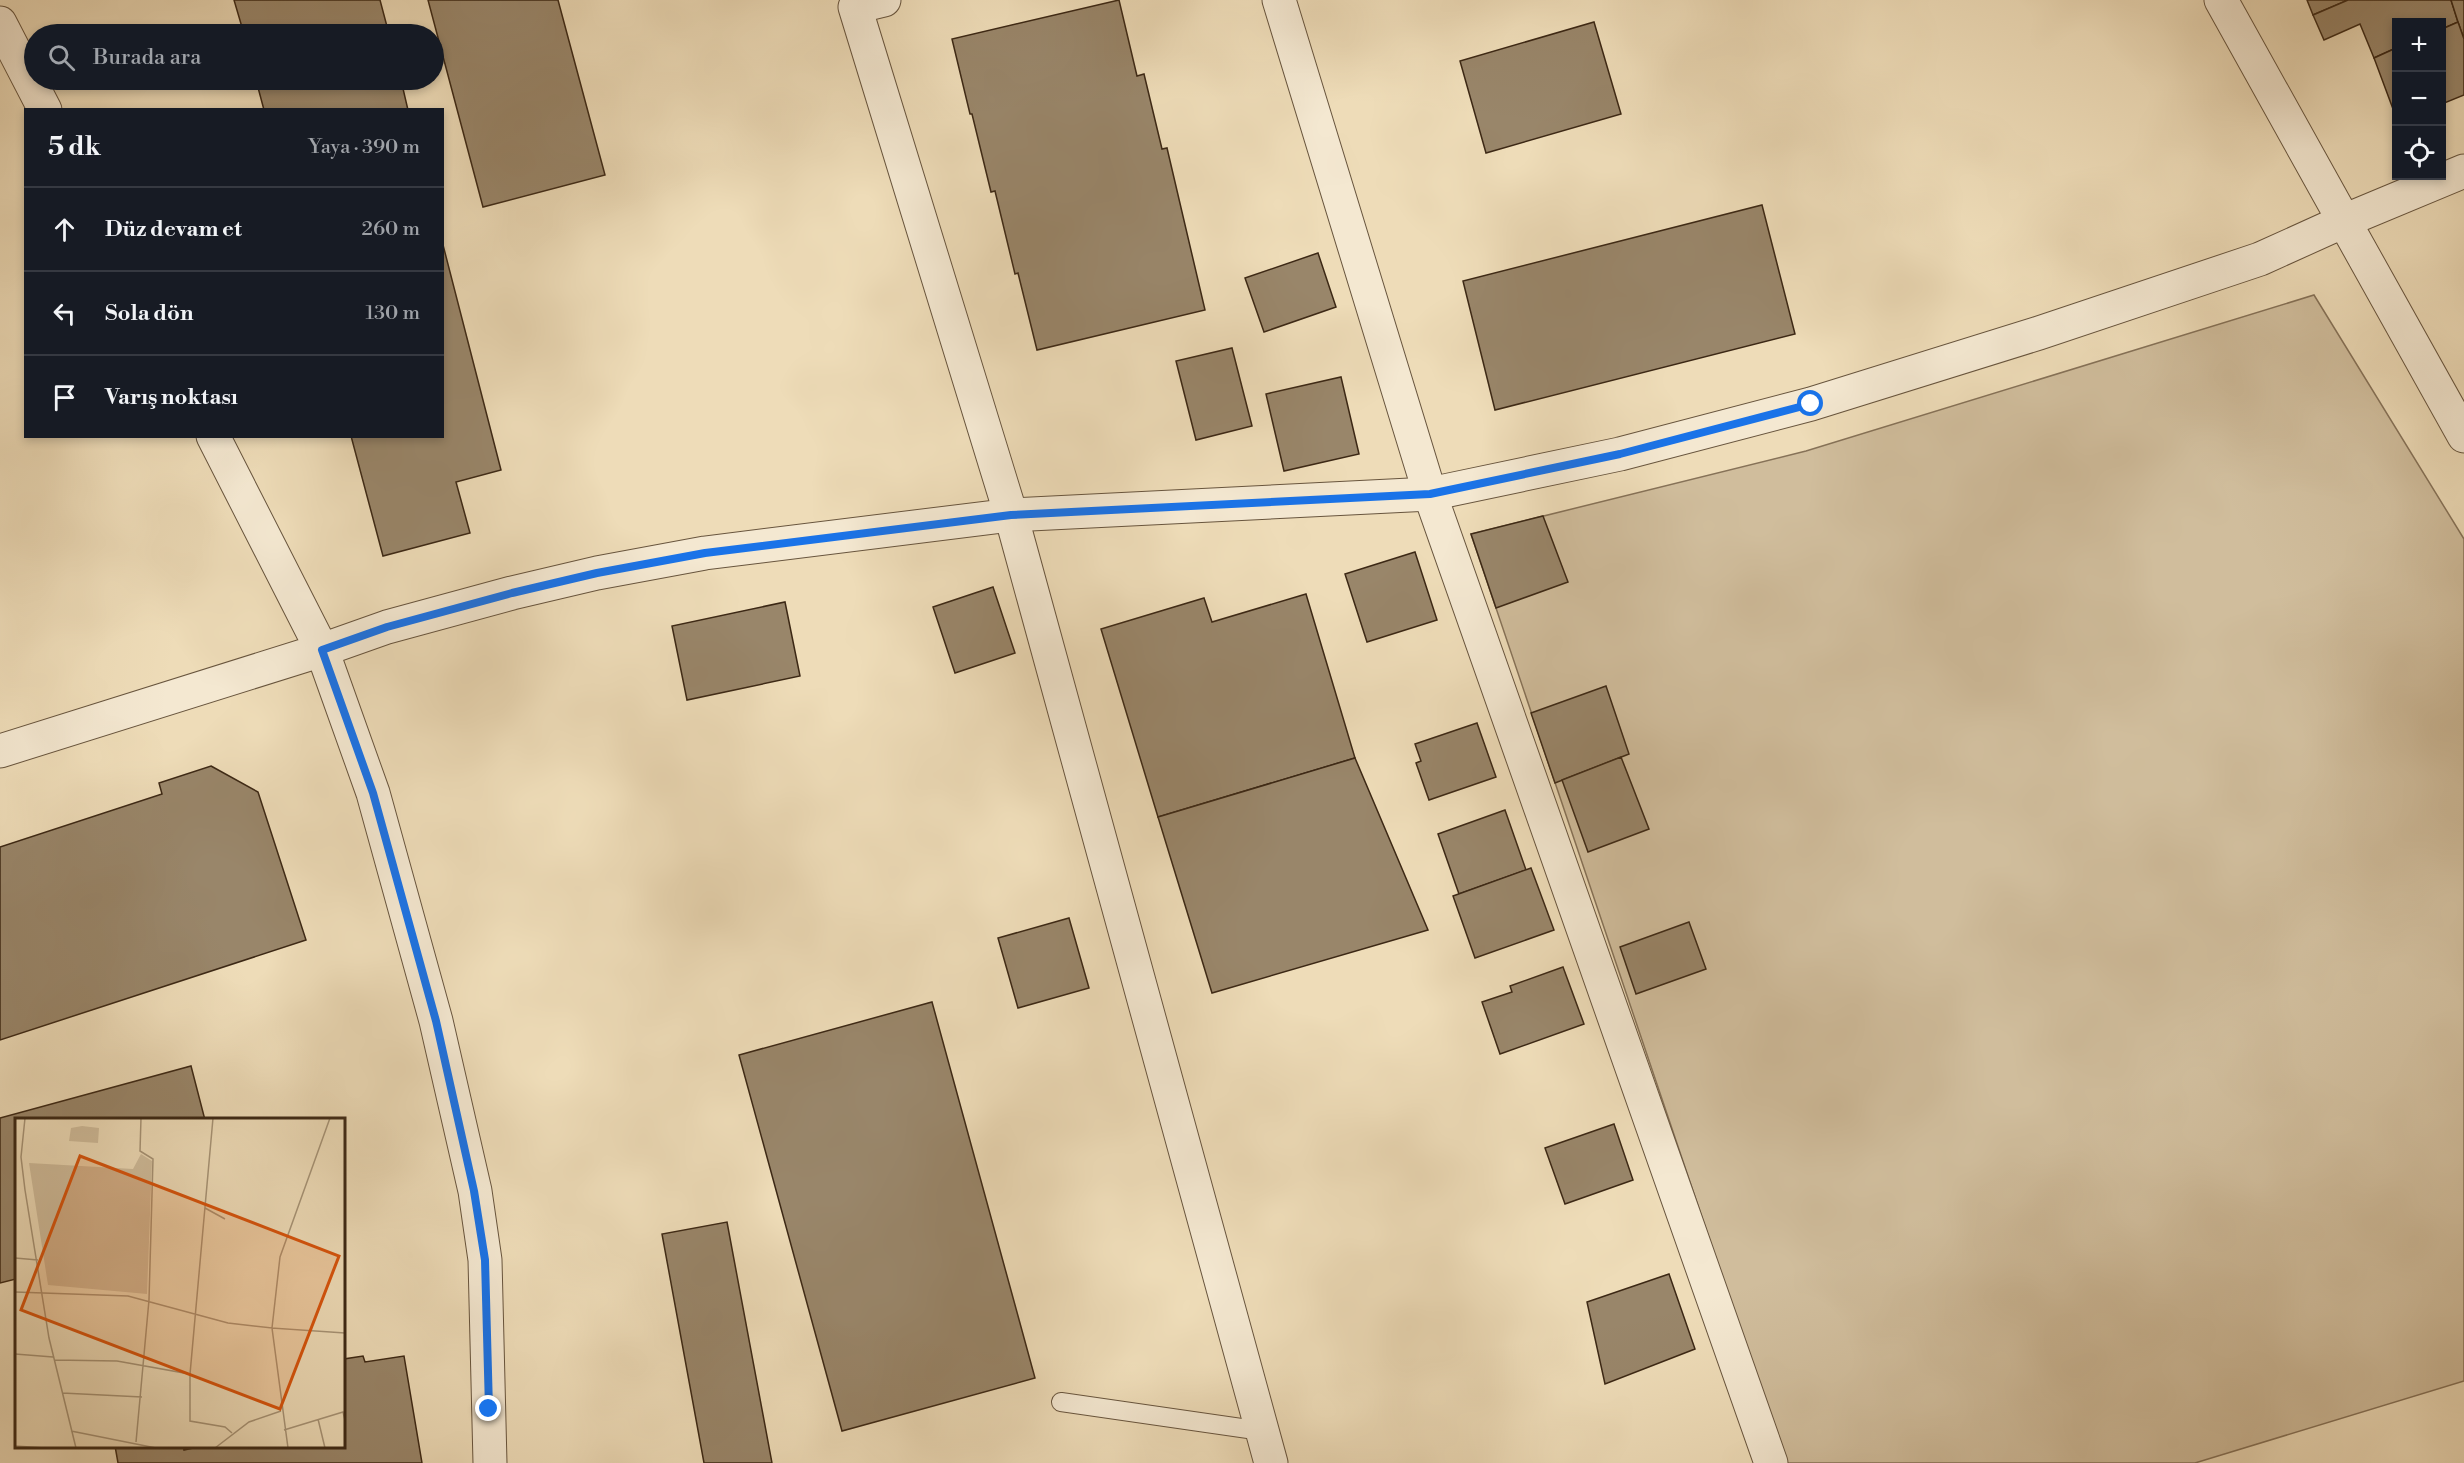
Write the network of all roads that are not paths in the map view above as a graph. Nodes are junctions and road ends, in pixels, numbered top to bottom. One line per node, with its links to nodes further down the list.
1 (1279, 0): 12 (street)
2 (2221, 0): 9 (street)
3 (863, 2): 13 (street)
4 (0, 23): 5 (street)
5 (24, 69)
6 (35, 90): 7 (street)
7 (44, 108)
8 (2464, 171): 9 (street)
9 (2344, 221): 10 (street); 12 (street)
10 (2464, 436)
11 (214, 438): 14 (street)
12 (1430, 494): 13 (street); 20 (street)
13 (1011, 515): 14 (street); 17 (street)
14 (322, 650): 15 (street); 18 (street)
15 (0, 751)
16 (1061, 1402): 17 (lane)
17 (1262, 1431): 19 (street)
18 (490, 1463)
19 (1271, 1463)
20 (1771, 1463)

